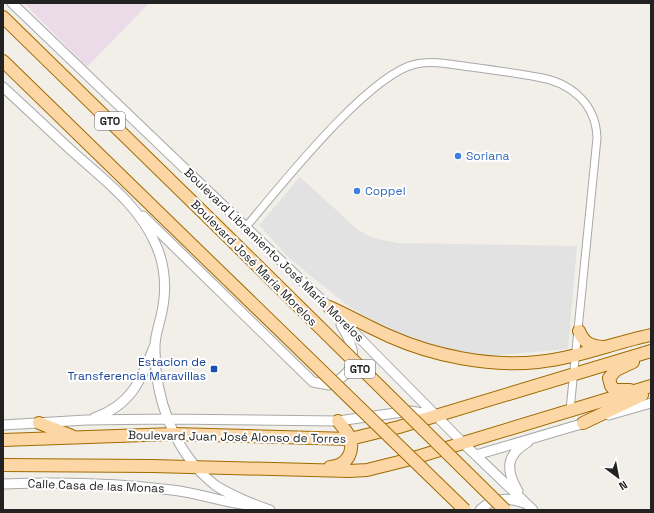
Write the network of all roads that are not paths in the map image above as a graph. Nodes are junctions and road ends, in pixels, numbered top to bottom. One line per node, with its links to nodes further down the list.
1 (12, 3): 6 (street, Boulevard Libramiento José María Morelos)
2 (3, 17): 42 (main road, Boulevard José María Morelos / GTO, bridge)
3 (3, 61): 40 (main road, GTO, bridge)
4 (3, 87): 5 (street)
5 (129, 202): 7 (street); 10 (street)
6 (244, 228): 7 (street, Boulevard Libramiento José María Morelos); 8 (street)
7 (329, 307): 13 (main road); 19 (street, Boulevard Libramiento José María Morelos)
8 (579, 331): 11 (main road); 13 (street)
9 (651, 335): 11 (main road)
10 (155, 344): 20 (street); 21 (street)
11 (608, 347): 13 (main road)
12 (651, 351): 15 (main road, Boulevard Juan José Alonso de Torres)
13 (576, 355): 15 (street)
14 (651, 356): 16 (main road)
15 (574, 373): 18 (street); 19 (main road, Boulevard Juan José Alonso de Torres)
16 (647, 389): 18 (main road); 24 (main road)
17 (651, 403): 24 (street)
18 (570, 410): 31 (main road)
19 (436, 415): 22 (street); 29 (main road, Boulevard Juan José Alonso de Torres); 31 (street, Boulevard Libramiento José María Morelos)
20 (167, 419): 21 (street); 22 (street); 26 (street)
21 (86, 420): 23 (street)
22 (338, 421): 29 (main road)
23 (39, 423): 25 (street); 28 (main road)
24 (583, 423): 27 (street)
25 (3, 425)
26 (174, 434): 28 (main road, Boulevard Juan José Alonso de Torres); 29 (main road, Boulevard Juan José Alonso de Torres); 34 (street)
27 (537, 436): 32 (street); 37 (street)
28 (79, 438): 30 (main road, Boulevard Juan José Alonso de Torres)
29 (350, 439): 35 (main road)
30 (3, 440)
31 (463, 442): 32 (street, Boulevard Libramiento José María Morelos); 35 (main road)
32 (476, 455): 37 (street, Boulevard Libramiento José María Morelos)
33 (3, 466): 34 (main road)
34 (197, 467): 35 (main road); 38 (street)
35 (253, 468)
36 (3, 484): 38 (street, Calle Casa de las Monas)
37 (530, 507): 41 (street)
38 (259, 508): 39 (street)
39 (270, 510)
40 (465, 510)
41 (480, 510)
42 (505, 510)

